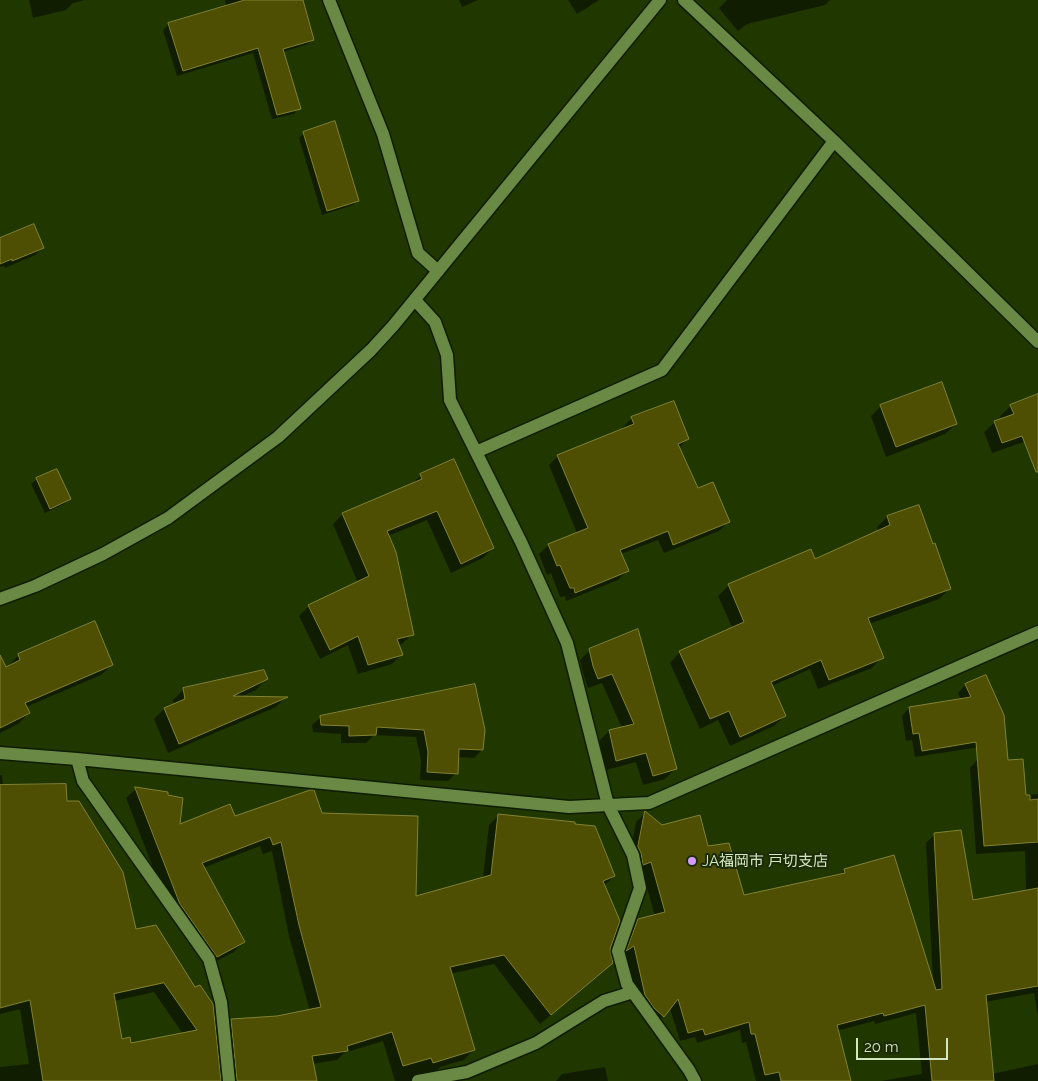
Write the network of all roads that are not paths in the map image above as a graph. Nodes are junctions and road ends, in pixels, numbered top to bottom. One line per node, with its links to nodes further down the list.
1 (329, 0): 5 (street)
2 (660, 0): 5 (street)
3 (684, 0): 4 (street)
4 (834, 141): 7 (street); 8 (street)
5 (438, 272): 6 (street)
6 (416, 300): 8 (street); 9 (street)
7 (1038, 342)
8 (476, 452): 13 (street)
9 (0, 599)
10 (1038, 632): 13 (street)
11 (0, 753): 12 (street)
12 (77, 759): 13 (street); 15 (street)
13 (608, 806): 14 (street)
14 (633, 992): 16 (street); 17 (street)
15 (229, 1081)
16 (418, 1081)
17 (695, 1081)

